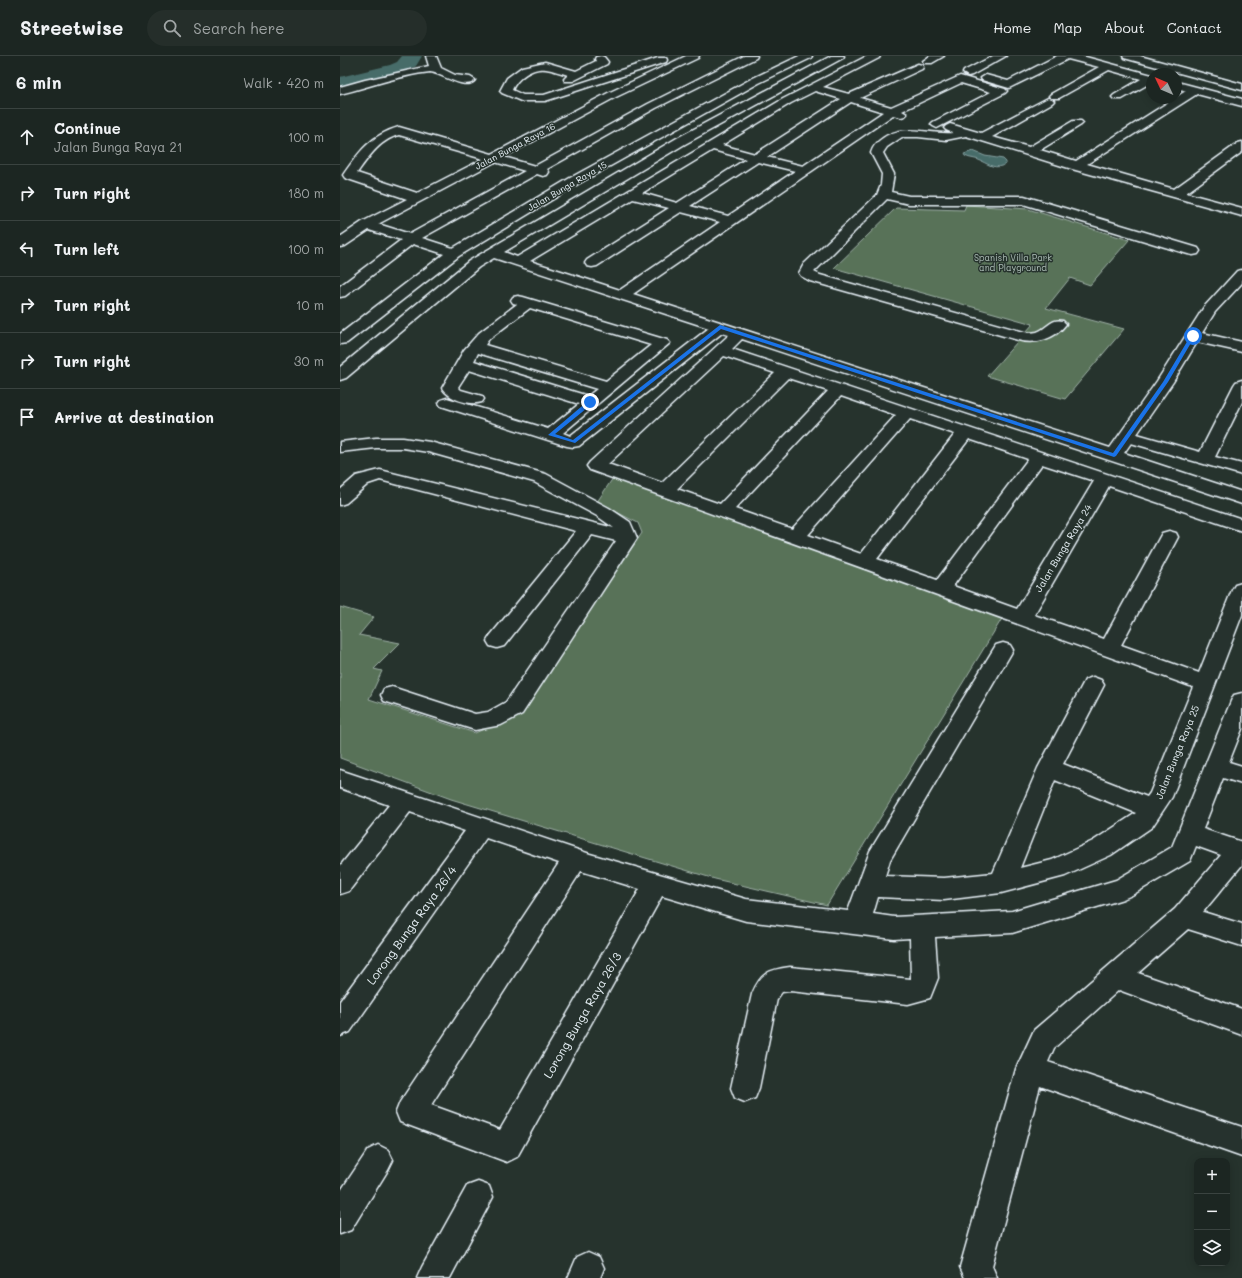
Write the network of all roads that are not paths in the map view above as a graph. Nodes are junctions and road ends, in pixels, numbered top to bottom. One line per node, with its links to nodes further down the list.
1 (431, 56): 16 (street)
2 (752, 56): 17 (street)
3 (807, 56): 22 (street, Jalan Bunga Raya 15)
4 (839, 56): 66 (street)
5 (875, 56): 25 (street)
6 (939, 56): 12 (street)
7 (1001, 56): 19 (street)
8 (1065, 56): 19 (street)
9 (1070, 56): 15 (street)
10 (1128, 56): 24 (street)
11 (600, 59): 18 (street)
12 (928, 61)
13 (693, 62): 17 (street); 29 (street, Jalan Bunga Raya 16); 31 (street)
14 (918, 67): 32 (street)
15 (1107, 67): 20 (street); 42 (street)
16 (435, 68): 21 (street); 28 (street)
17 (722, 71): 22 (street); 36 (street)
18 (578, 74): 31 (street); 31 (street)
19 (964, 76): 37 (street); 40 (street)
20 (1146, 77)
21 (470, 80)
22 (758, 80): 38 (street, Jalan Bunga Raya 15)
23 (1146, 81): 30 (street)
24 (1240, 86)
25 (813, 87): 32 (street); 43 (street)
26 (1182, 87): 27 (street)
27 (1195, 90): 35 (street); 49 (street)
28 (340, 91)
29 (612, 95): 33 (street); 46 (street, Jalan Bunga Raya 16)
30 (1118, 97)
31 (528, 98)
32 (850, 98): 37 (street); 47 (street)
33 (625, 99)
34 (639, 103): 36 (street)
35 (1242, 103)
36 (652, 106): 38 (street); 50 (street)
37 (892, 111): 40 (street); 51 (street)
38 (689, 116): 53 (street, Jalan Bunga Raya 15)
39 (1077, 123): 45 (street)
40 (937, 124): 41 (street)
41 (964, 133): 42 (street); 55 (street)
42 (981, 138): 45 (street)
43 (710, 146): 47 (street); 54 (street)
44 (1242, 146): 56 (street)
45 (1029, 152): 49 (street)
46 (493, 158): 50 (street); 52 (street); 57 (street, Jalan Bunga Raya 16)
47 (757, 158): 51 (street); 58 (street)
48 (340, 165): 52 (street)
49 (1076, 166): 56 (street)
50 (536, 170): 53 (street); 62 (street)
51 (805, 170): 60 (street)
52 (344, 172): 57 (street)
53 (574, 181): 65 (street, Jalan Bunga Raya 15)
54 (631, 194): 58 (street); 67 (street)
55 (884, 194): 64 (street); 72 (street)
56 (1176, 194): 59 (street)
57 (418, 198): 61 (street, Jalan Bunga Raya 16)
58 (680, 207): 60 (street); 68 (street)
59 (1242, 212)
60 (730, 221): 71 (street)
61 (366, 225): 62 (street); 63 (street, Jalan Bunga Raya 16)
62 (411, 239): 65 (street); 70 (street)
63 (340, 243)
64 (1192, 251)
65 (454, 253): 76 (street, Jalan Bunga Raya 15)
66 (492, 253): 67 (street); 79 (street)
67 (518, 262): 71 (street)
68 (592, 264)
69 (1242, 274): 75 (street)
70 (340, 293)
71 (622, 295): 73 (street)
72 (1058, 324)
73 (720, 327): 74 (street); 90 (street)
74 (740, 333): 80 (street); 94 (street)
75 (1193, 336): 78 (street); 92 (street)
76 (341, 339): 79 (street)
77 (475, 347): 81 (street); 85 (street); 85 (street)
78 (1242, 347)
79 (370, 350): 83 (street)
80 (721, 350): 82 (street); 99 (street)
81 (464, 363): 87 (street); 90 (street)
82 (785, 372): 86 (street); 99 (street)
83 (340, 375)
84 (1242, 385): 96 (street)
85 (609, 387): 87 (street)
86 (838, 390): 89 (street); 102 (street)
87 (590, 402): 90 (street)
88 (447, 403): 90 (street)
89 (907, 413): 91 (street); 105 (street)
90 (557, 430)
91 (965, 432): 95 (street); 108 (street)
92 (1128, 437): 94 (street); 96 (street)
93 (340, 447): 107 (street)
94 (1114, 455): 101 (street)
95 (1038, 457): 98 (street); 109 (street)
96 (1206, 458): 97 (street)
97 (1242, 470)
98 (1104, 479): 103 (street); 111 (street, Jalan Bunga Raya 24)
99 (665, 490): 102 (street)
100 (340, 498): 104 (street)
101 (1242, 498)
102 (723, 511): 105 (street)
103 (1242, 525)
104 (588, 528): 107 (street); 112 (street)
105 (795, 537): 108 (street)
106 (1169, 537): 113 (street)
107 (628, 538): 117 (street)
108 (865, 562): 109 (street)
109 (941, 589): 111 (street)
110 (1242, 590): 115 (street, Jalan Bunga Raya 25)
111 (1022, 618): 113 (street)
112 (497, 641)
113 (1109, 649): 115 (street)
114 (1002, 650): 132 (street)
115 (1205, 683): 124 (street, Jalan Bunga Raya 25)
116 (1093, 685): 120 (street)
117 (392, 694)
118 (1242, 701): 119 (street)
119 (1216, 767): 121 (street); 126 (street)
120 (1049, 768): 124 (street); 129 (street)
121 (1242, 775)
122 (340, 779): 123 (street)
123 (406, 801): 125 (street); 130 (street)
124 (1152, 809): 129 (street, Jalan Bunga Raya 25)
125 (481, 828): 128 (street); 139 (street, Lorong Bunga Raya 26/4)
126 (1189, 834): 127 (street); 135 (street)
127 (1240, 851): 133 (street)
128 (575, 859): 131 (street); 131 (street, Lorong Bunga Raya 26/3)
129 (1001, 882): 132 (street, Jalan Bunga Raya 25)
130 (340, 884)
131 (656, 884): 134 (street)
132 (869, 886): 134 (street)
133 (1184, 917): 136 (street); 137 (street)
134 (857, 923): 135 (street)
135 (922, 926): 141 (street)
136 (1242, 935)
137 (1116, 977): 138 (street); 140 (street)
138 (1242, 1022)
139 (340, 1023)
140 (1030, 1069): 142 (street); 147 (street)
141 (745, 1088)
142 (1242, 1142)
143 (378, 1160): 145 (street)
144 (478, 1197): 146 (street)
145 (340, 1219)
146 (432, 1278)
147 (981, 1278)

